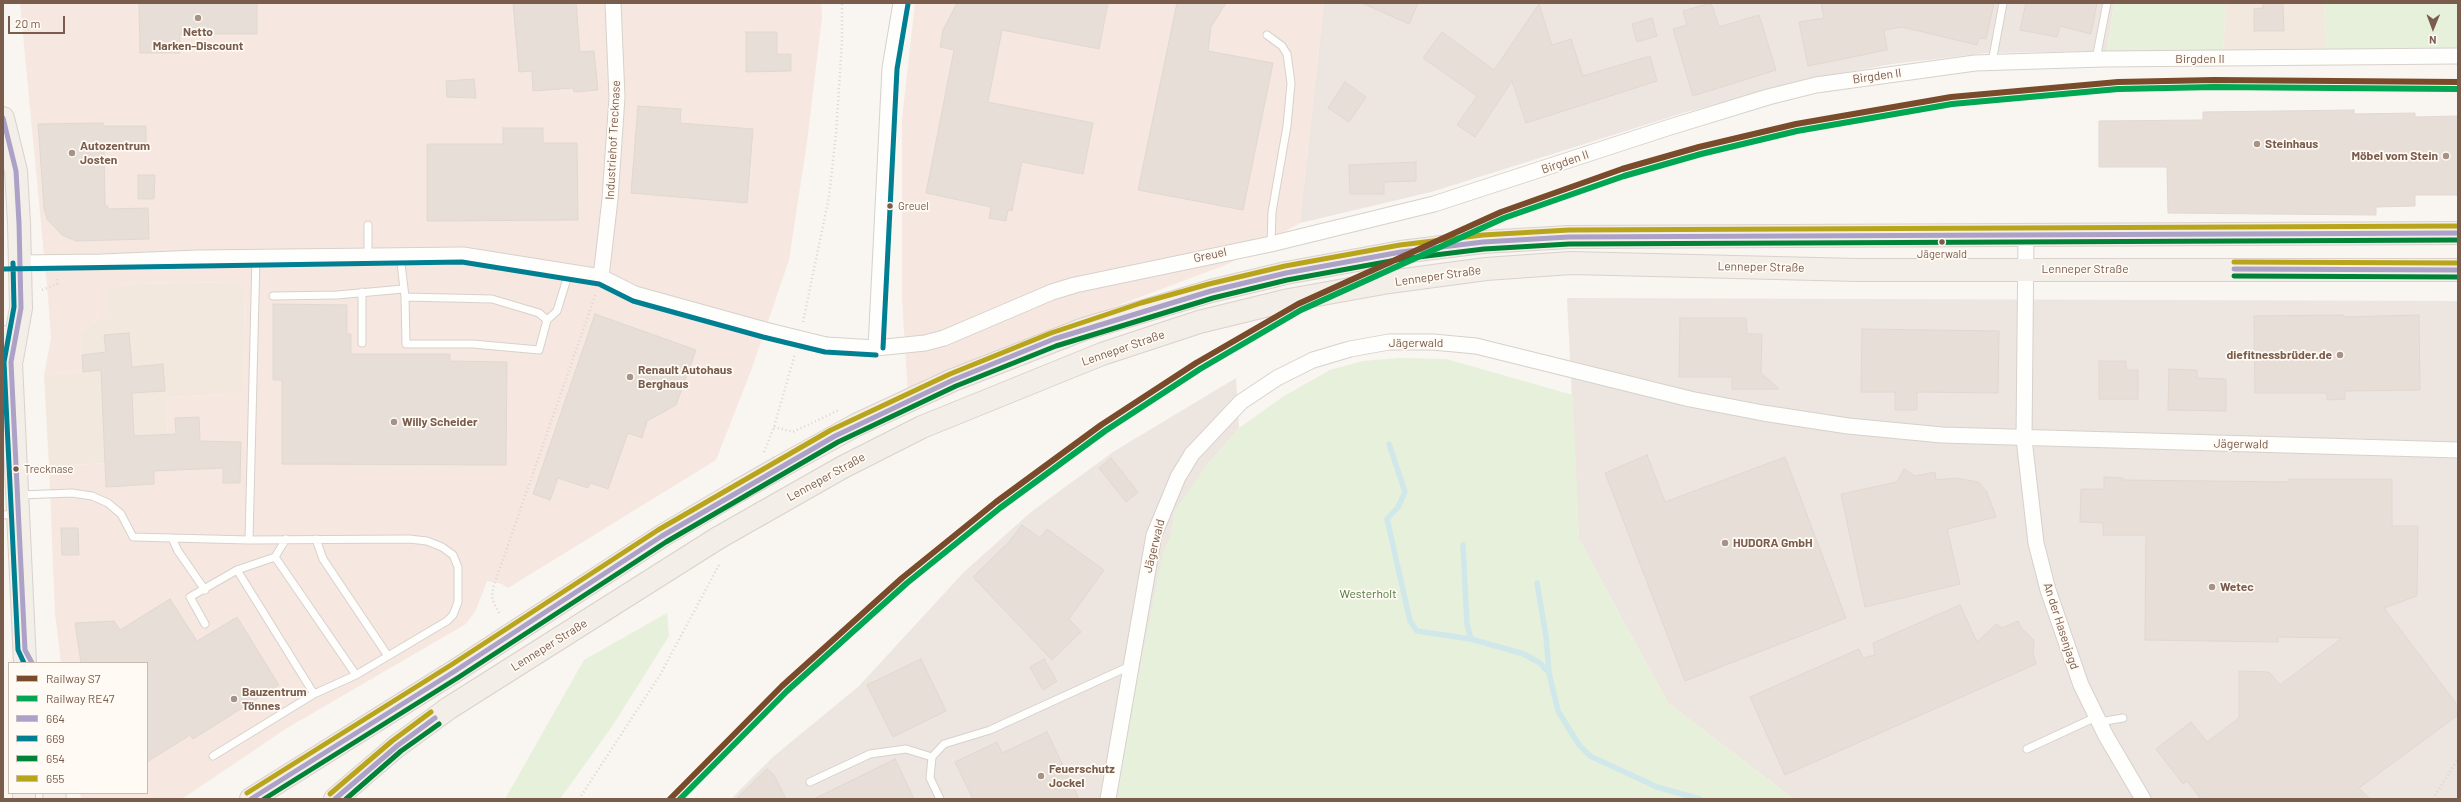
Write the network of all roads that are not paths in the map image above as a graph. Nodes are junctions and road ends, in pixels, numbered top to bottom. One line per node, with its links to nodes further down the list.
1 (613, 3): 22 (street, Industriehof Trecknase)
2 (901, 3): 29 (street)
3 (2003, 3): 8 (lane)
4 (2107, 3): 7 (lane)
5 (1267, 35): 14 (lane)
6 (2458, 56): 7 (street, Birgden II)
7 (2096, 59): 8 (street, Birgden II)
8 (1992, 62): 11 (street, Birgden II)
9 (3, 124): 18 (main road)
10 (368, 225): 16 (lane)
11 (1318, 233): 14 (street, Greuel)
12 (2458, 233): 13 (main road)
13 (2026, 234): 19 (street); 53 (main road, bridge)
14 (1271, 244): 29 (street, Greuel)
15 (400, 255): 16 (street); 21 (street); 24 (lane)
16 (368, 256): 17 (street)
17 (256, 257): 18 (street); 37 (lane)
18 (11, 263): 30 (main road)
19 (2026, 269): 20 (main road, Lenneper Straße); 31 (street); 54 (main road, Lenneper Straße, bridge)
20 (2458, 270)
21 (569, 272): 22 (street); 26 (lane)
22 (601, 277): 29 (street, bridge)
23 (362, 292): 24 (lane); 25 (lane); 28 (lane)
24 (404, 293): 26 (lane); 26 (lane)
25 (273, 296)
26 (547, 320)
27 (3, 336): 30 (main road)
28 (362, 343)
29 (876, 348)
30 (11, 362): 33 (main road)
31 (2024, 439): 32 (street, Jägerwald); 44 (street, Jägerwald); 48 (street, An der Hasenjagd)
32 (2458, 450)
33 (13, 508): 34 (lane); 43 (main road)
34 (172, 538): 37 (lane); 40 (lane)
35 (286, 539): 36 (lane); 37 (lane); 38 (lane)
36 (316, 539): 42 (lane); 42 (lane)
37 (249, 540)
38 (275, 557): 39 (lane); 45 (lane)
39 (236, 570): 40 (lane); 46 (lane)
40 (205, 590): 41 (lane)
41 (205, 624)
42 (388, 656): 45 (lane)
43 (27, 659)
44 (1130, 666): 51 (lane); 56 (street, Jägerwald)
45 (356, 675): 46 (lane)
46 (314, 694): 50 (lane)
47 (2123, 718): 48 (lane)
48 (2097, 719): 49 (lane); 57 (street, An der Hasenjagd)
49 (2027, 750)
50 (213, 756)
51 (932, 757): 52 (lane); 55 (lane)
52 (810, 782)
53 (251, 799)
54 (335, 799)
55 (940, 799)
56 (1108, 799)
57 (2143, 799)

